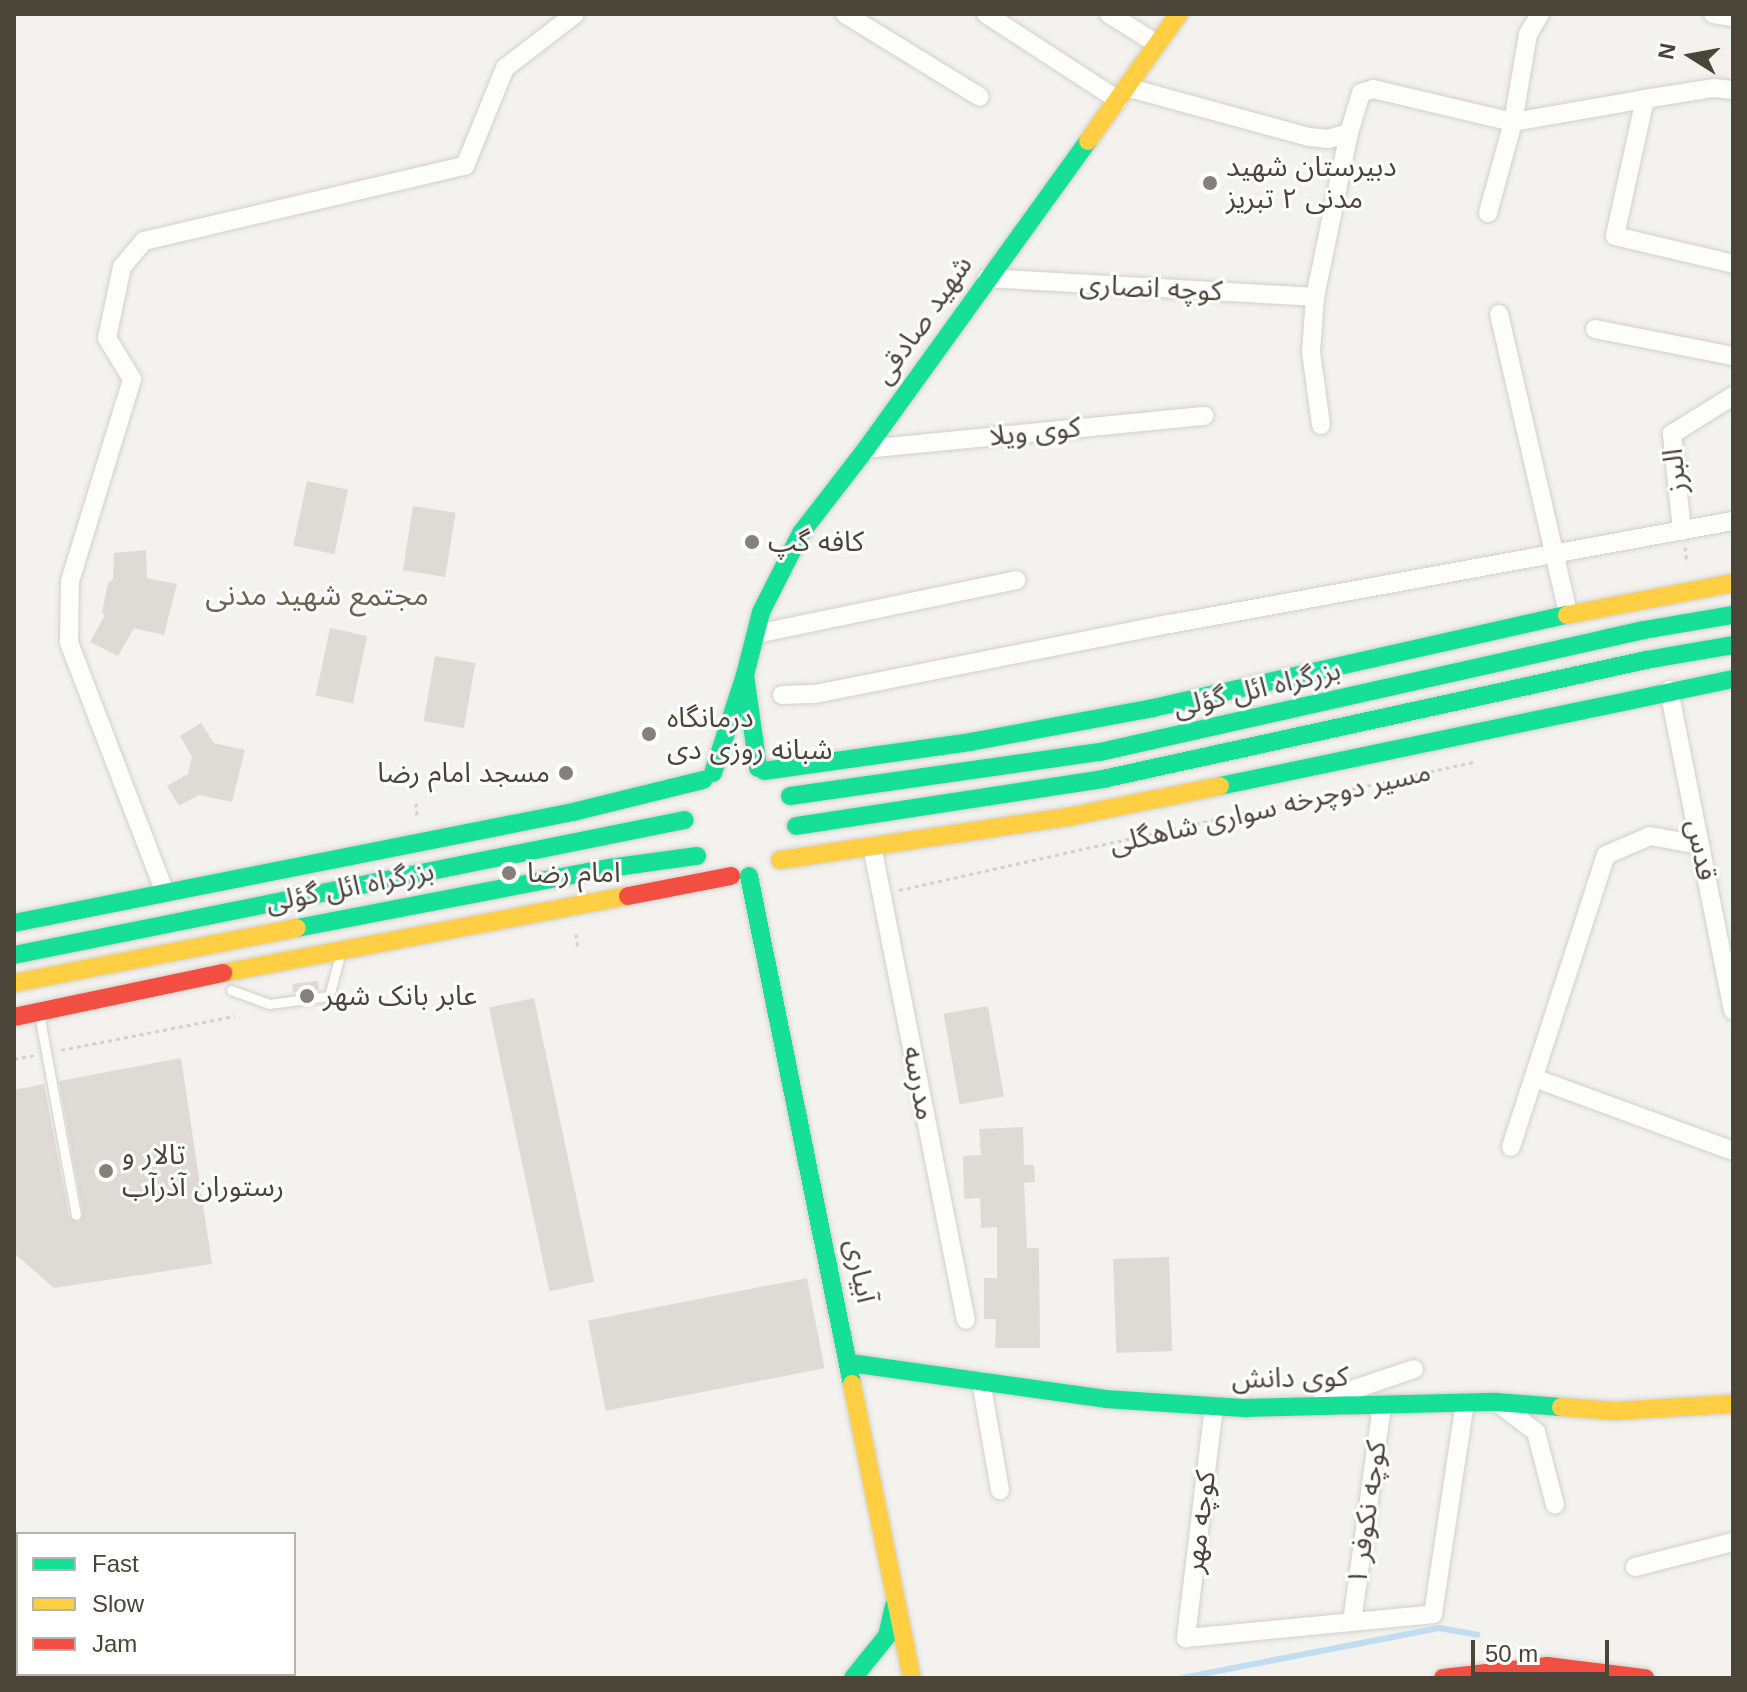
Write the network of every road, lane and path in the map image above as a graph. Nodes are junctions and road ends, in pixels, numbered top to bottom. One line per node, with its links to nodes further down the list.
1 (575, 14): 52 (street)
2 (845, 14): 12 (street)
3 (986, 14): 11 (street)
4 (1109, 14): 9 (street)
5 (1179, 14): 9 (main road, شهید صادقی)
6 (1540, 14): 14 (street)
7 (1713, 14): 8 (street)
8 (1733, 17)
9 (1157, 44): 11 (main road, شهید صادقی)
10 (1733, 90): 13 (street)
11 (1122, 94): 15 (street); 18 (main road, شهید صادقی)
12 (980, 97)
13 (1645, 99): 14 (street); 17 (street)
14 (1513, 122): 15 (street); 16 (street)
15 (1349, 133): 19 (street)
16 (1488, 213)
17 (1732, 258)
18 (987, 278): 19 (street, کوچه انصاری); 26 (main road, شهید صادقی)
19 (1315, 297): 25 (street)
20 (1499, 314): 29 (street)
21 (1595, 329): 22 (street)
22 (1733, 356)
23 (1733, 396): 28 (street, البرز)
24 (1204, 416): 26 (street, کوی ویلا)
25 (1321, 425)
26 (866, 449): 35 (main road, شهید صادقی)
27 (1733, 521): 28 (street)
28 (1682, 531): 29 (street); 32 (path)
29 (1554, 552): 33 (street); 40 (street)
30 (1016, 580): 35 (street)
31 (1733, 583): 32 (main road)
32 (1692, 590): 33 (main road)
33 (1568, 614): 42 (main road)
34 (1733, 615): 44 (main road, بزرگراه ائل گؤلی)
35 (756, 634): 37 (main road, شهید صادقی)
36 (1733, 645): 46 (main road, بزرگراه ائل گؤلی)
37 (745, 675): 42 (main road, شهید صادقی); 43 (main road, شهید صادقی)
38 (1733, 679): 39 (main road)
39 (1669, 690): 47 (street, قدس); 48 (main road)
40 (782, 695)
41 (1479, 760): 53 (path, مسیر دوچرخه سواری شاهگلی)
42 (761, 769): 43 (main road); 44 (main road)
43 (708, 777): 45 (main road); 52 (main road)
44 (790, 796): 46 (main road)
45 (685, 820): 49 (main road); 56 (main road, بزرگراه ائل گؤلی)
46 (796, 826): 50 (main road)
47 (1700, 845): 60 (street, قدس); 65 (street)
48 (872, 846): 50 (main road); 53 (street, مدرسه)
49 (697, 856): 51 (main road); 57 (main road, بزرگراه ائل گؤلی)
50 (780, 860): 51 (main road)
51 (740, 876): 55 (main road); 70 (main road, آبیاری)
52 (164, 890): 54 (main road)
53 (882, 894): 69 (street, مدرسه)
54 (14, 923)
55 (341, 950): 58 (lane); 59 (main road)
56 (14, 955)
57 (14, 983)
58 (231, 990)
59 (39, 1011): 62 (main road); 63 (lane)
60 (1733, 1011)
61 (235, 1016): 63 (path)
62 (14, 1017)
63 (47, 1053): 64 (path); 68 (lane)
64 (14, 1059)
65 (1534, 1078): 66 (street); 67 (street)
66 (1511, 1147)
67 (1733, 1151)
68 (76, 1215)
69 (966, 1320)
70 (850, 1363): 72 (main road, کوی دانش); 83 (main road, آبیاری)
71 (1414, 1369): 78 (street)
72 (981, 1381): 77 (main road, کوی دانش); 79 (street)
73 (1465, 1402): 74 (main road, کوی دانش); 76 (main road, کوی دانش); 84 (street)
74 (1496, 1402): 75 (main road, کوی دانش); 80 (street)
75 (1733, 1404)
76 (1382, 1405): 78 (main road, کوی دانش); 84 (street, کوچه نکوفر ۱)
77 (1214, 1406): 78 (main road, کوی دانش); 84 (street, کوچه مهر)
78 (1301, 1407)
79 (1000, 1490)
80 (1555, 1505)
81 (1733, 1542): 82 (street)
82 (1635, 1567)
83 (896, 1599): 85 (main road); 86 (main road, آبیاری)
84 (1352, 1622)
85 (853, 1678)
86 (912, 1678)
87 (1443, 1678): 88 (main road)
88 (1645, 1678)

